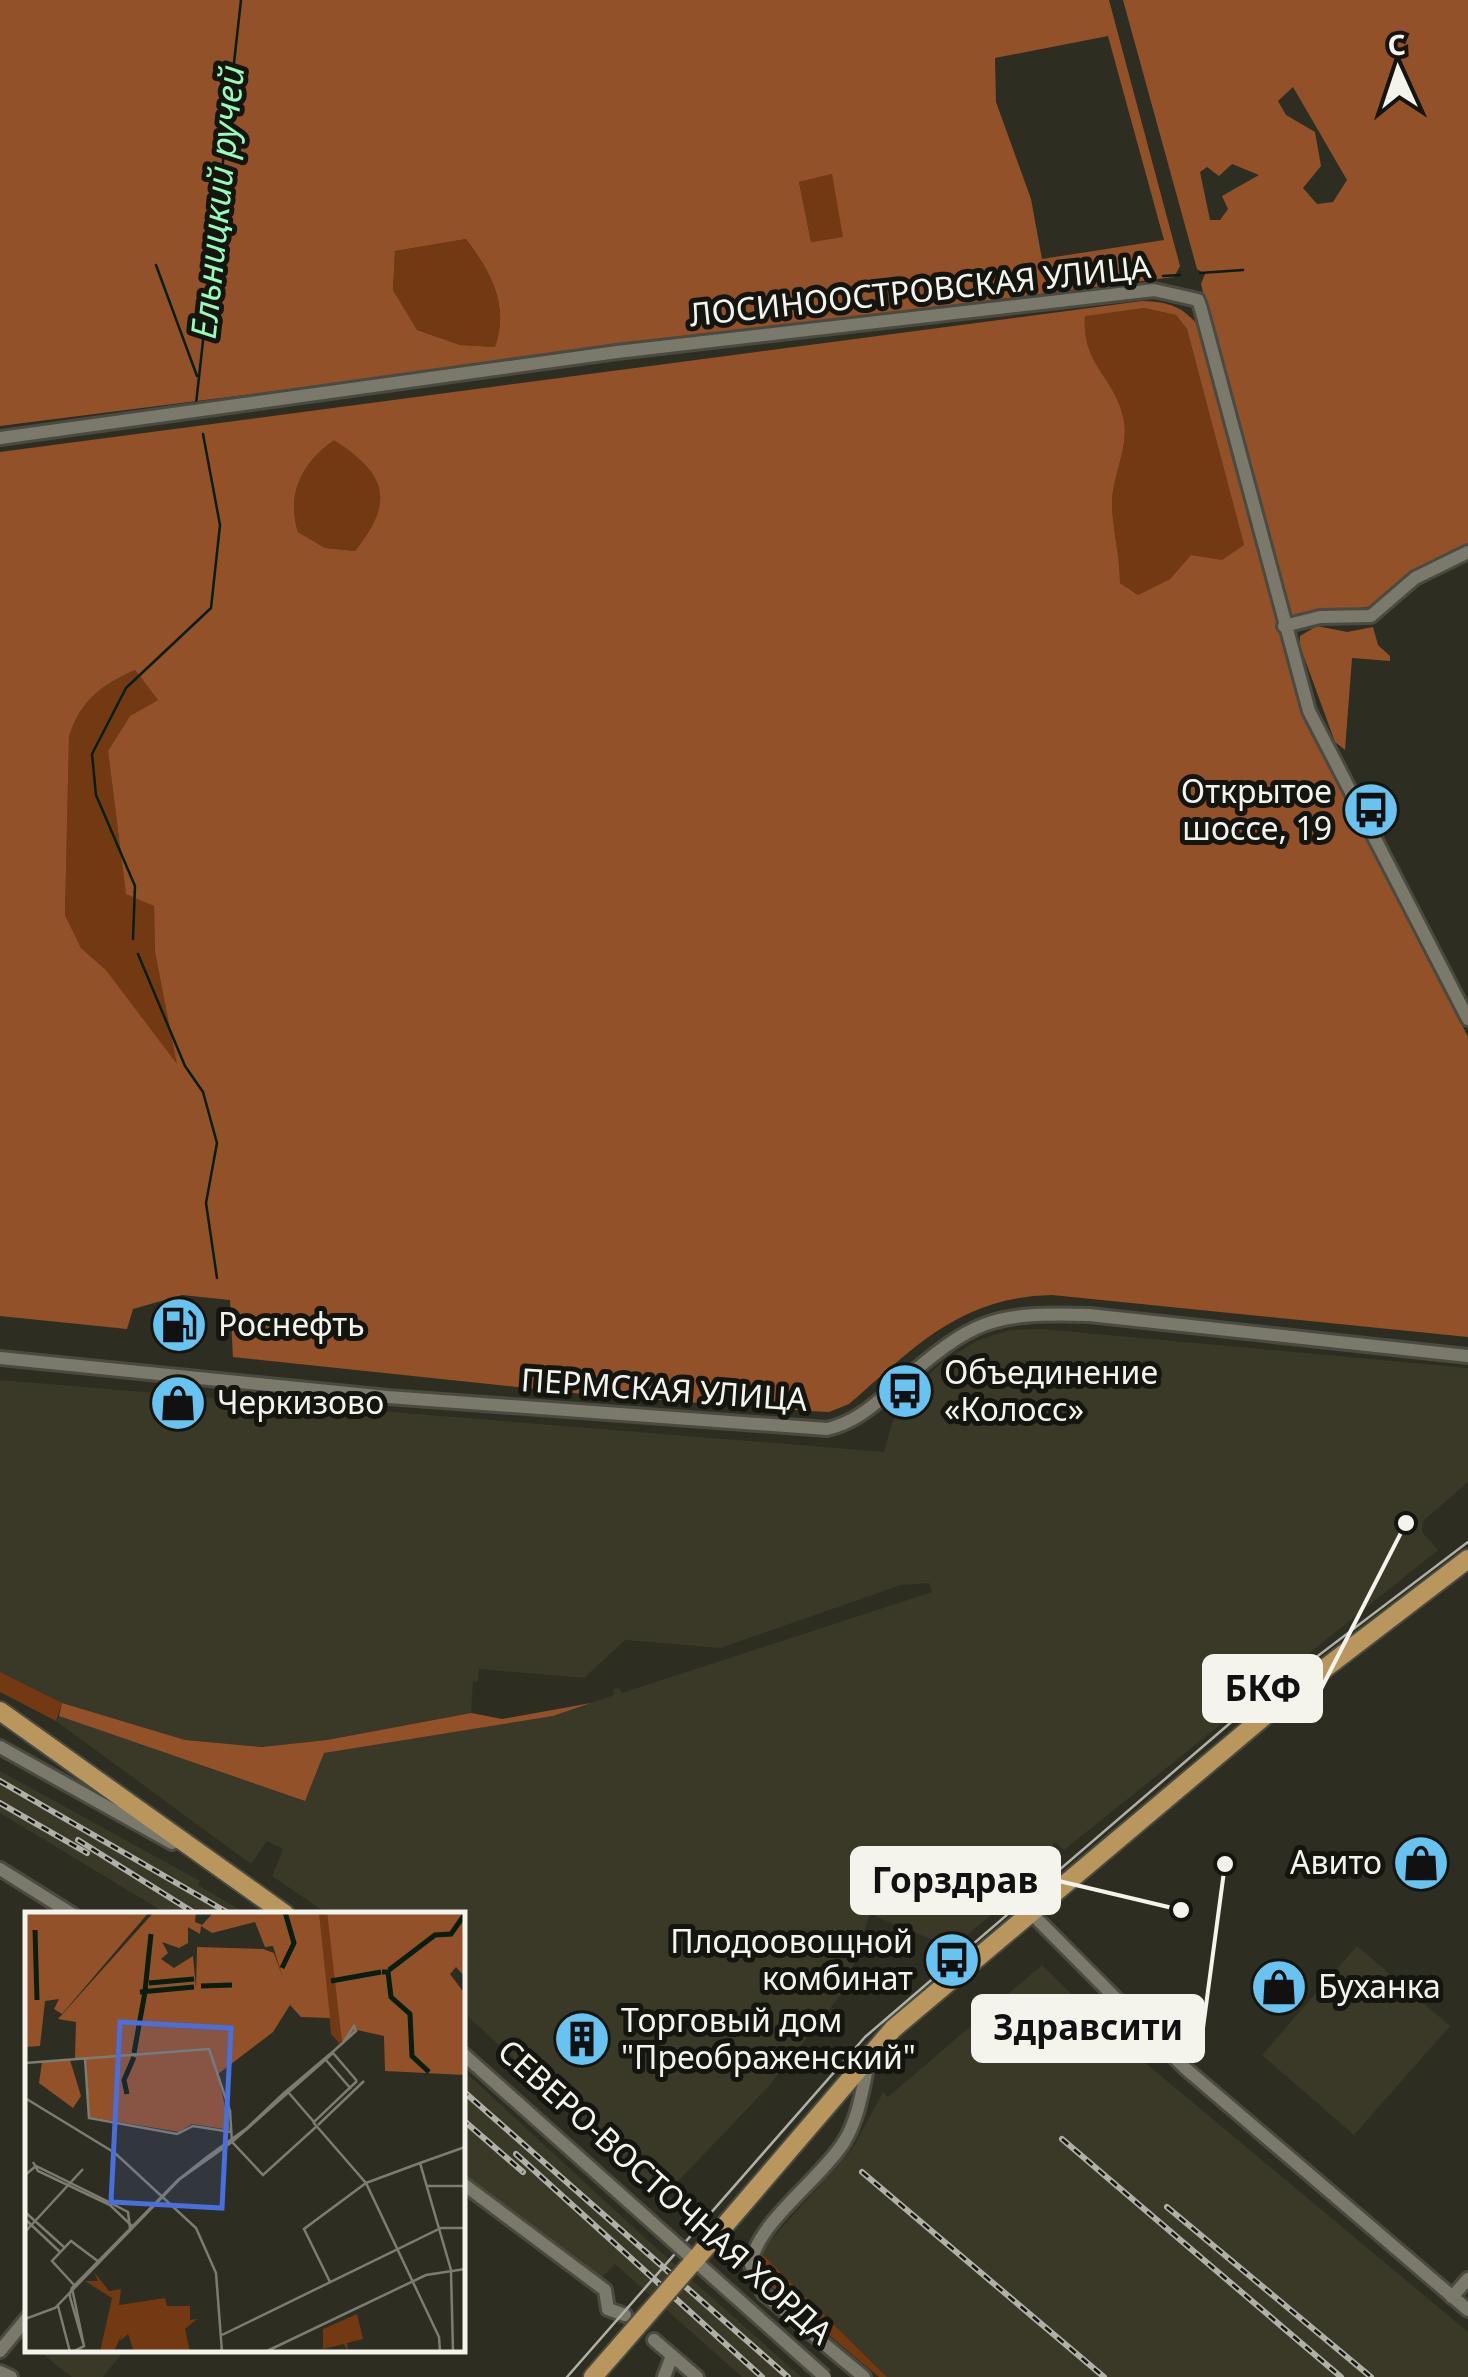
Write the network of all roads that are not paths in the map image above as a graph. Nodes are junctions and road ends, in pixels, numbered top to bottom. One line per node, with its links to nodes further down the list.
1 (0, 438): 3 (street, ЛОСИНООСТРОВСКАЯ УЛИЦА)
2 (1468, 552): 3 (street)
3 (1284, 626): 4 (street, ЛОСИНООСТРОВСКАЯ УЛИЦА)
4 (1468, 1018)
5 (1468, 1356): 6 (street, ПЕРМСКАЯ УЛИЦА)
6 (0, 1358)
7 (1468, 1559): 14 (main road)
8 (0, 1711): 12 (main road)
9 (0, 1747): 13 (street)
10 (0, 1869): 11 (street)
11 (69, 1912)
12 (280, 1912)
13 (280, 1912)
14 (1031, 1913): 16 (main road); 19 (street)
15 (465, 2055): 31 (main road, СЕВЕРО-ВОСТОЧНАЯ ХОРДА)
16 (870, 2057): 28 (main road, bridge); 32 (street)
17 (465, 2185): 21 (street)
18 (1468, 2278): 19 (street)
19 (1452, 2297): 20 (street)
20 (1468, 2310)
21 (625, 2314)
22 (25, 2321): 24 (street)
23 (654, 2340): 25 (street)
24 (0, 2351)
25 (672, 2356): 29 (street); 30 (street)
26 (0, 2372): 27 (street)
27 (12, 2377)
28 (592, 2377)
29 (664, 2377)
30 (697, 2377)
31 (826, 2377)
32 (864, 2377)

